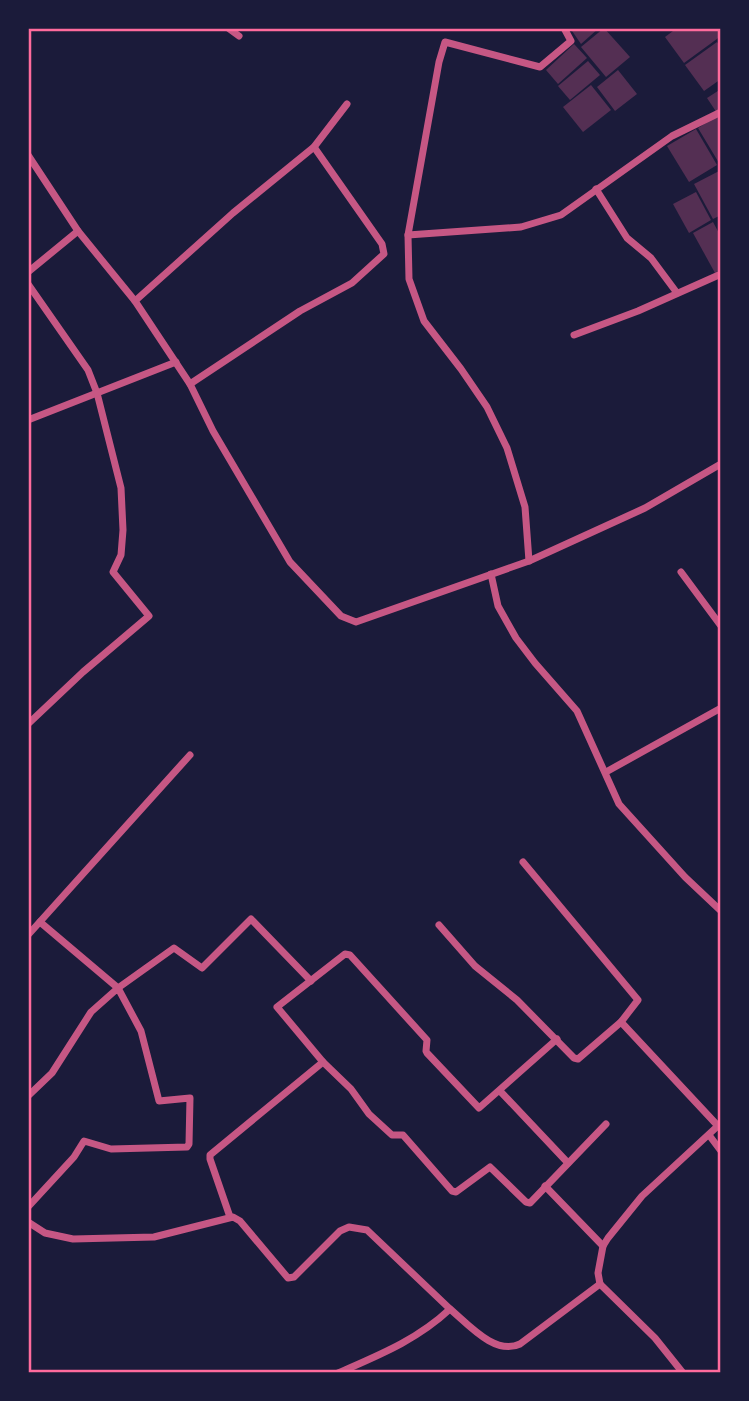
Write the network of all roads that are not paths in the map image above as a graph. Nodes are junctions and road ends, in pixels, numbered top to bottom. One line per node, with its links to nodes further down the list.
1 (228, 28): 3 (street)
2 (564, 28): 10 (street)
3 (239, 36)
4 (348, 104): 6 (street)
5 (721, 112): 8 (street)
6 (314, 147): 15 (street); 18 (street)
7 (28, 155): 9 (street)
8 (596, 189): 10 (street); 14 (street)
9 (78, 231): 11 (street); 15 (street)
10 (408, 235): 22 (street)
11 (28, 272)
12 (721, 274): 14 (street)
13 (28, 284): 19 (street)
14 (677, 293): 16 (street)
15 (135, 301): 17 (street)
16 (574, 335)
17 (176, 362): 18 (street); 19 (street)
18 (190, 384): 24 (street)
19 (97, 393): 20 (street); 27 (street)
20 (28, 420)
21 (719, 465): 22 (street)
22 (529, 561): 24 (street)
23 (681, 572): 25 (street)
24 (491, 574): 29 (street)
25 (721, 626)
26 (721, 708): 29 (street)
27 (28, 724)
28 (190, 755): 32 (street)
29 (606, 772): 31 (street)
30 (523, 862): 37 (street)
31 (721, 911)
32 (40, 922): 34 (street); 36 (street)
33 (439, 925): 38 (street)
34 (28, 935)
35 (311, 981): 36 (street); 39 (street); 40 (street)
36 (118, 988): 41 (street); 48 (street)
37 (621, 1022): 38 (street); 43 (street)
38 (556, 1039): 40 (street)
39 (323, 1062): 47 (street); 49 (street)
40 (500, 1091): 46 (street)
41 (28, 1097)
42 (606, 1124): 46 (street)
43 (720, 1125): 44 (street)
44 (709, 1135): 45 (street); 51 (street)
45 (721, 1152)
46 (568, 1163): 47 (street)
47 (545, 1186): 51 (street)
48 (28, 1207)
49 (230, 1217): 50 (street); 53 (street)
50 (28, 1222)
51 (603, 1245): 52 (street)
52 (600, 1284): 53 (street); 55 (street)
53 (448, 1307): 54 (street)
54 (338, 1373)
55 (683, 1373)

